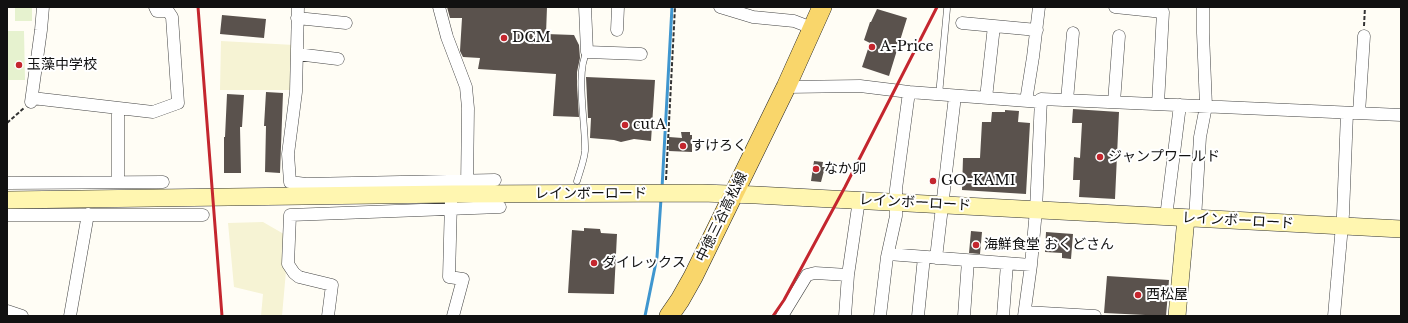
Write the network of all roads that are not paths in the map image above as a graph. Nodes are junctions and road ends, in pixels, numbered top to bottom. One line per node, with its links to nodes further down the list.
1 (43, 7): 38 (street)
2 (155, 7): 38 (street)
3 (439, 7): 46 (street)
4 (585, 7): 22 (street)
5 (618, 7): 17 (street)
6 (720, 7): 16 (street)
7 (822, 7): 16 (main road, 中徳三谷高松線)
8 (1039, 7): 18 (street)
9 (1115, 7): 35 (street)
10 (1203, 7): 37 (street)
11 (947, 9): 28 (lane)
12 (298, 12): 13 (street); 23 (street)
13 (346, 23)
14 (962, 23): 15 (street)
15 (994, 26): 18 (street); 30 (street)
16 (812, 28): 26 (main road, 中徳三谷高松線)
17 (617, 30)
18 (1037, 30): 32 (street)
19 (1073, 33): 31 (street)
20 (1119, 36): 34 (street)
21 (1364, 36): 39 (street)
22 (587, 52): 24 (street); 42 (lane)
23 (297, 54): 25 (street); 46 (street)
24 (641, 54)
25 (338, 59)
26 (786, 86): 27 (street); 47 (main road, 中徳三谷高松線)
27 (909, 92): 28 (street); 50 (street)
28 (939, 94): 29 (street)
29 (955, 96): 30 (street); 51 (street)
30 (986, 98): 32 (street)
31 (1067, 100): 33 (street); 34 (street)
32 (1026, 101): 33 (street)
33 (1041, 102): 53 (street)
34 (1114, 102): 35 (street)
35 (1158, 104): 36 (street)
36 (1180, 105): 37 (street); 57 (street)
37 (1206, 106): 39 (street); 58 (street)
38 (118, 108): 43 (street)
39 (1353, 113): 40 (street); 59 (street)
40 (1401, 115)
41 (495, 180): 46 (street)
42 (576, 181)
43 (118, 182): 44 (street); 45 (street)
44 (163, 182)
45 (7, 183)
46 (459, 194): 47 (street, レインボーロード); 48 (street, レインボーロード); 52 (street); 72 (street); 73 (street)
47 (733, 194): 49 (street, レインボーロード); 74 (main road, 中徳三谷高松線)
48 (7, 200)
49 (859, 200): 50 (street, レインボーロード); 67 (street)
50 (896, 202): 51 (street, レインボーロード); 61 (street)
51 (943, 205): 53 (street, レインボーロード); 63 (street)
52 (500, 207)
53 (1036, 210): 57 (street, レインボーロード); 66 (street)
54 (88, 214): 55 (street); 56 (street); 71 (street)
55 (7, 215)
56 (203, 215)
57 (1166, 217): 58 (street, レインボーロード)
58 (1190, 218): 59 (street, レインボーロード); 82 (street)
59 (1341, 226): 60 (street, レインボーロード); 83 (street)
60 (1401, 229)
61 (888, 254): 62 (street); 77 (street)
62 (924, 257): 63 (street); 78 (street)
63 (936, 258): 64 (street)
64 (968, 261): 65 (street); 79 (street)
65 (1007, 264): 66 (street); 80 (street)
66 (1031, 265): 69 (street)
67 (848, 275): 75 (street); 76 (street)
68 (7, 311): 70 (street)
69 (1024, 314): 81 (street)
70 (22, 316)
71 (70, 316)
72 (328, 316)
73 (453, 316)
74 (669, 316)
75 (782, 316)
76 (845, 316)
77 (880, 316)
78 (918, 316)
79 (964, 316)
80 (1003, 316)
81 (1095, 316)
82 (1177, 316)
83 (1334, 316)

